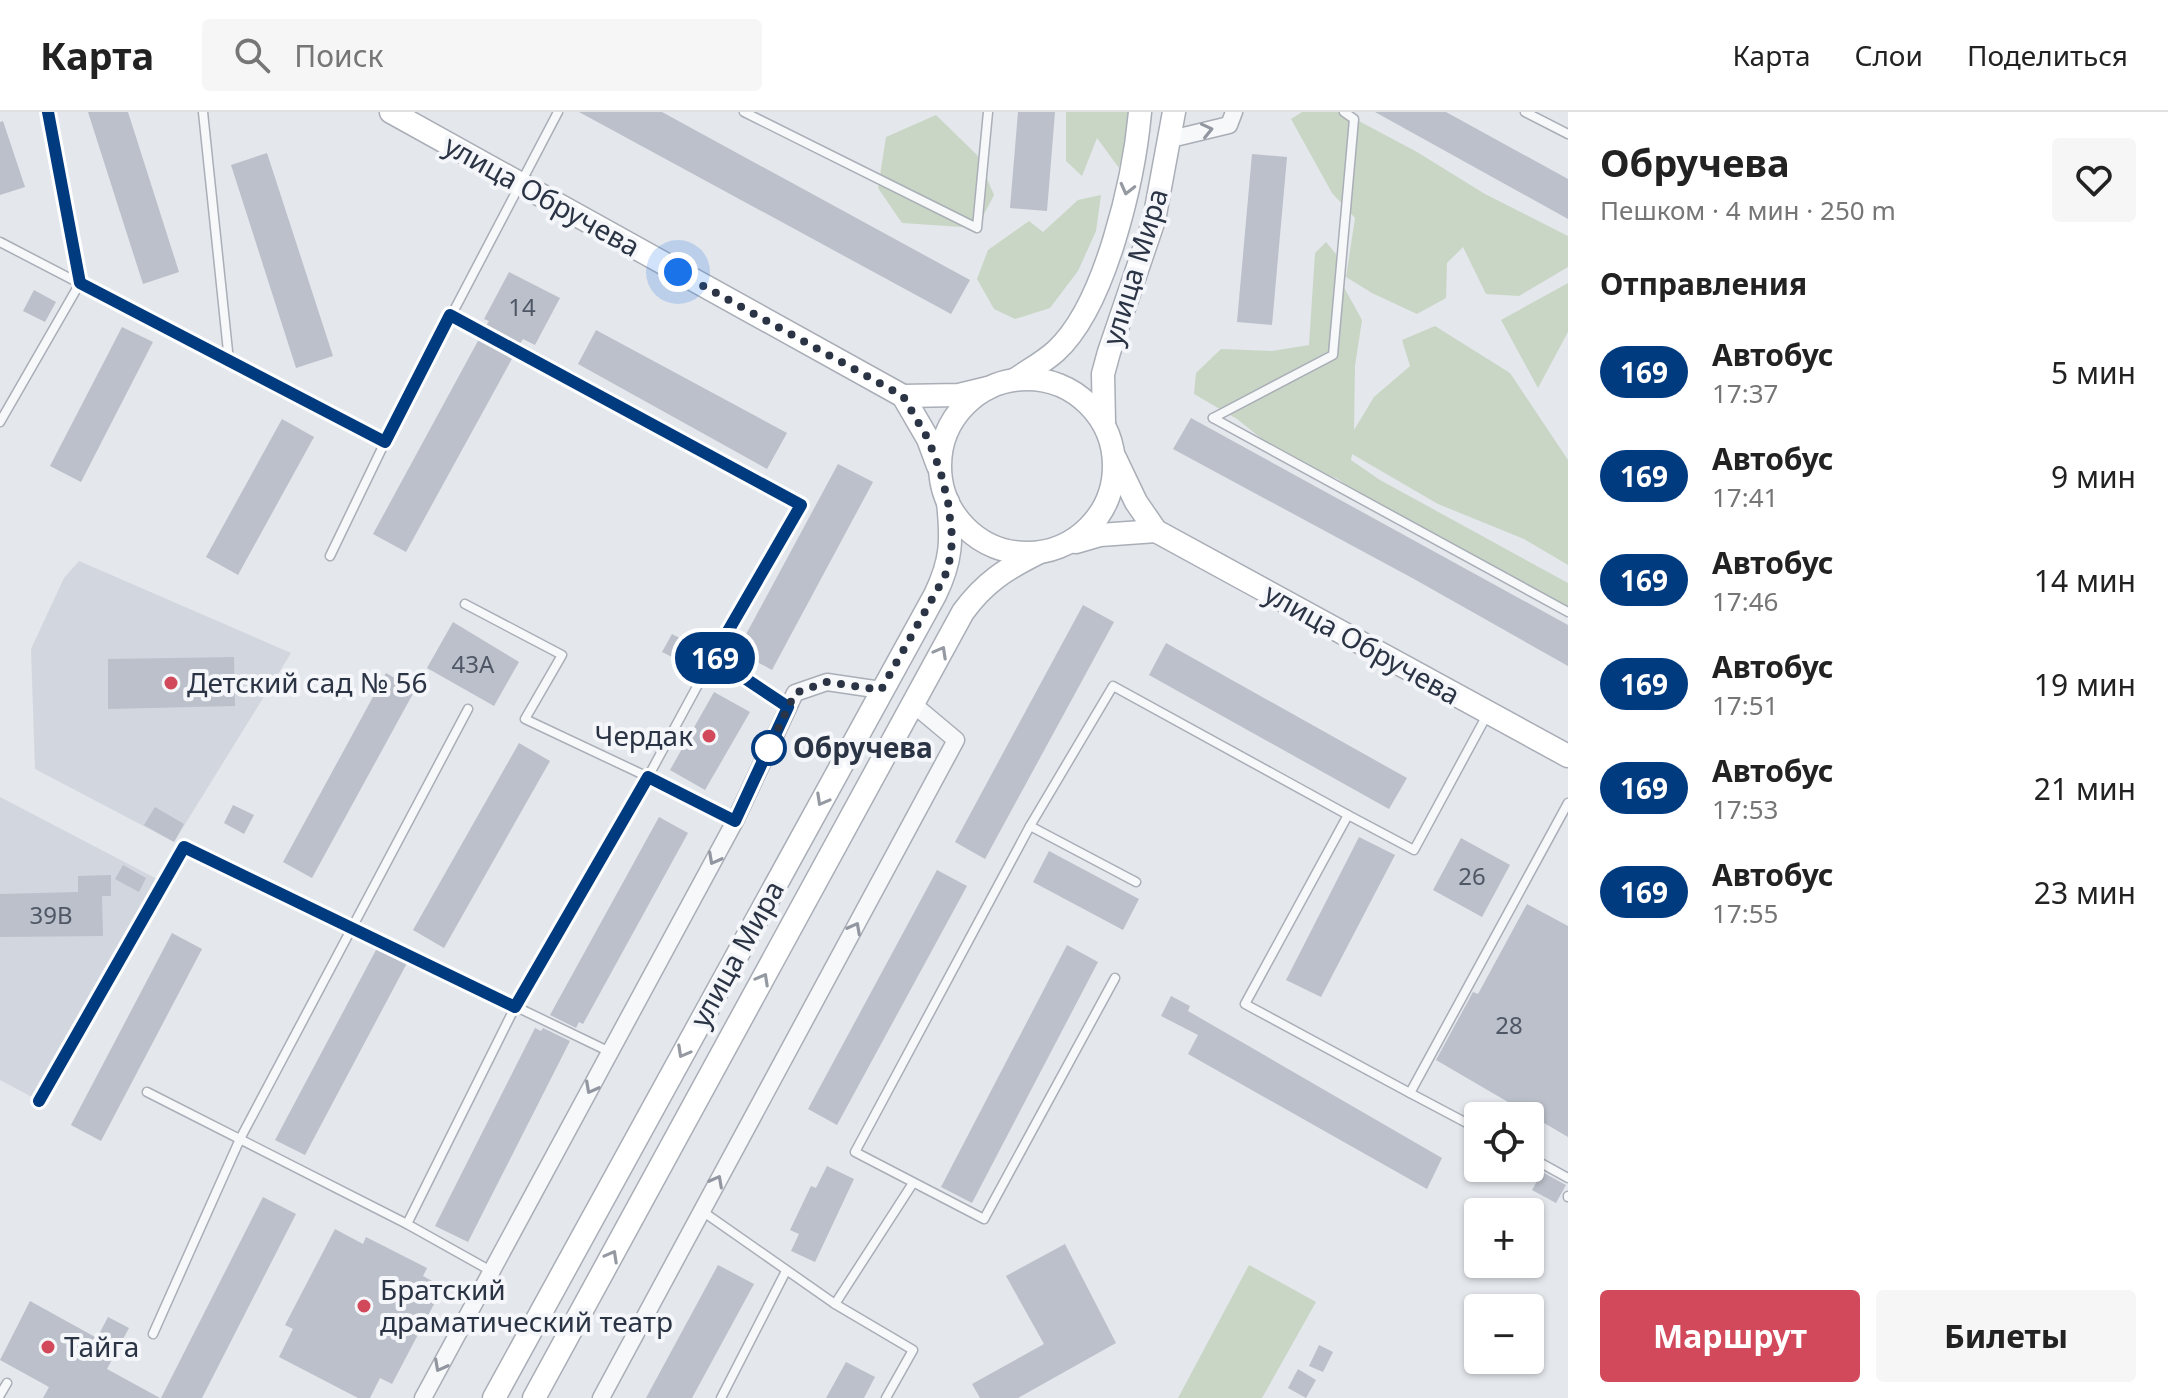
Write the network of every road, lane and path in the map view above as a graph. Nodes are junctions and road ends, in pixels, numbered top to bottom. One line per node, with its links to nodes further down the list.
1 (48, 112): 16 (lane)
2 (203, 112): 18 (lane)
3 (558, 112): 14 (lane)
4 (744, 112): 5 (lane)
5 (988, 112)
6 (1140, 112): 19 (main road, улица Мира, one-way to 19)
7 (1174, 112): 13 (main road, улица Мира)
8 (1234, 112): 13 (street, one-way to 8)
9 (1344, 112): 33 (lane)
10 (1525, 112): 12 (lane)
11 (403, 115): 14 (main road, улица Обручева)
12 (1568, 134)
13 (1171, 139): 23 (main road, улица Мира)
14 (519, 184): 17 (lane); 21 (main road, улица Обручева)
15 (0, 242): 16 (lane)
16 (80, 283): 18 (lane); 22 (lane)
17 (450, 315): 24 (lane); 34 (lane)
18 (229, 361): 24 (lane)
19 (1016, 379): 20 (main road); 23 (main road)
20 (988, 388): 21 (main road, улица Обручева); 26 (main road)
21 (903, 396): 26 (main road)
22 (0, 422)
23 (1104, 423): 25 (main road)
24 (385, 442): 31 (lane)
25 (1115, 458): 28 (main road, улица Обручева); 29 (main road)
26 (940, 470): 27 (main road)
27 (948, 502): 30 (main road); 35 (main road, улица Мира)
28 (1156, 531): 29 (main road); 39 (main road, улица Обручева)
29 (1064, 546): 30 (main road)
30 (1038, 553): 36 (main road, улица Мира, one-way to 30)
31 (330, 556)
32 (465, 604): 41 (lane)
33 (1568, 612)
34 (713, 657): 37 (lane); 41 (lane)
35 (881, 690): 37 (street); 68 (main road, улица Мира, one-way to 68)
36 (913, 704): 59 (street, one-way to 36); 69 (main road, улица Мира, one-way to 36)
37 (788, 707): 44 (street)
38 (468, 709): 47 (lane)
39 (1488, 712): 40 (main road, улица Обручева); 43 (lane)
40 (1568, 756)
41 (648, 777): 44 (lane); 49 (lane)
42 (1568, 803): 52 (lane)
43 (1348, 815): 45 (lane); 52 (lane)
44 (735, 821): 50 (street, one-way to 50)
45 (1030, 826): 46 (lane); 58 (lane)
46 (1136, 882)
47 (350, 928): 49 (lane); 53 (lane); 55 (lane)
48 (1115, 978): 58 (lane)
49 (515, 1007): 50 (lane); 60 (lane)
50 (610, 1052): 61 (street, one-way to 61)
51 (147, 1092): 55 (lane)
52 (1410, 1093): 54 (lane)
53 (39, 1101)
54 (1464, 1122)
55 (240, 1139): 60 (lane); 64 (lane)
56 (1544, 1165): 57 (lane)
57 (1568, 1178)
58 (913, 1183): 63 (lane)
59 (701, 1211): 62 (lane); 70 (street)
60 (407, 1224): 61 (lane)
61 (491, 1271): 67 (street, one-way to 67)
62 (786, 1271): 63 (lane); 71 (lane)
63 (835, 1304): 72 (lane)
64 (153, 1334)
65 (7, 1383): 66 (lane)
66 (0, 1395)
67 (423, 1398)
68 (494, 1398)
69 (534, 1398)
70 (601, 1398)
71 (721, 1398)
72 (886, 1398)

